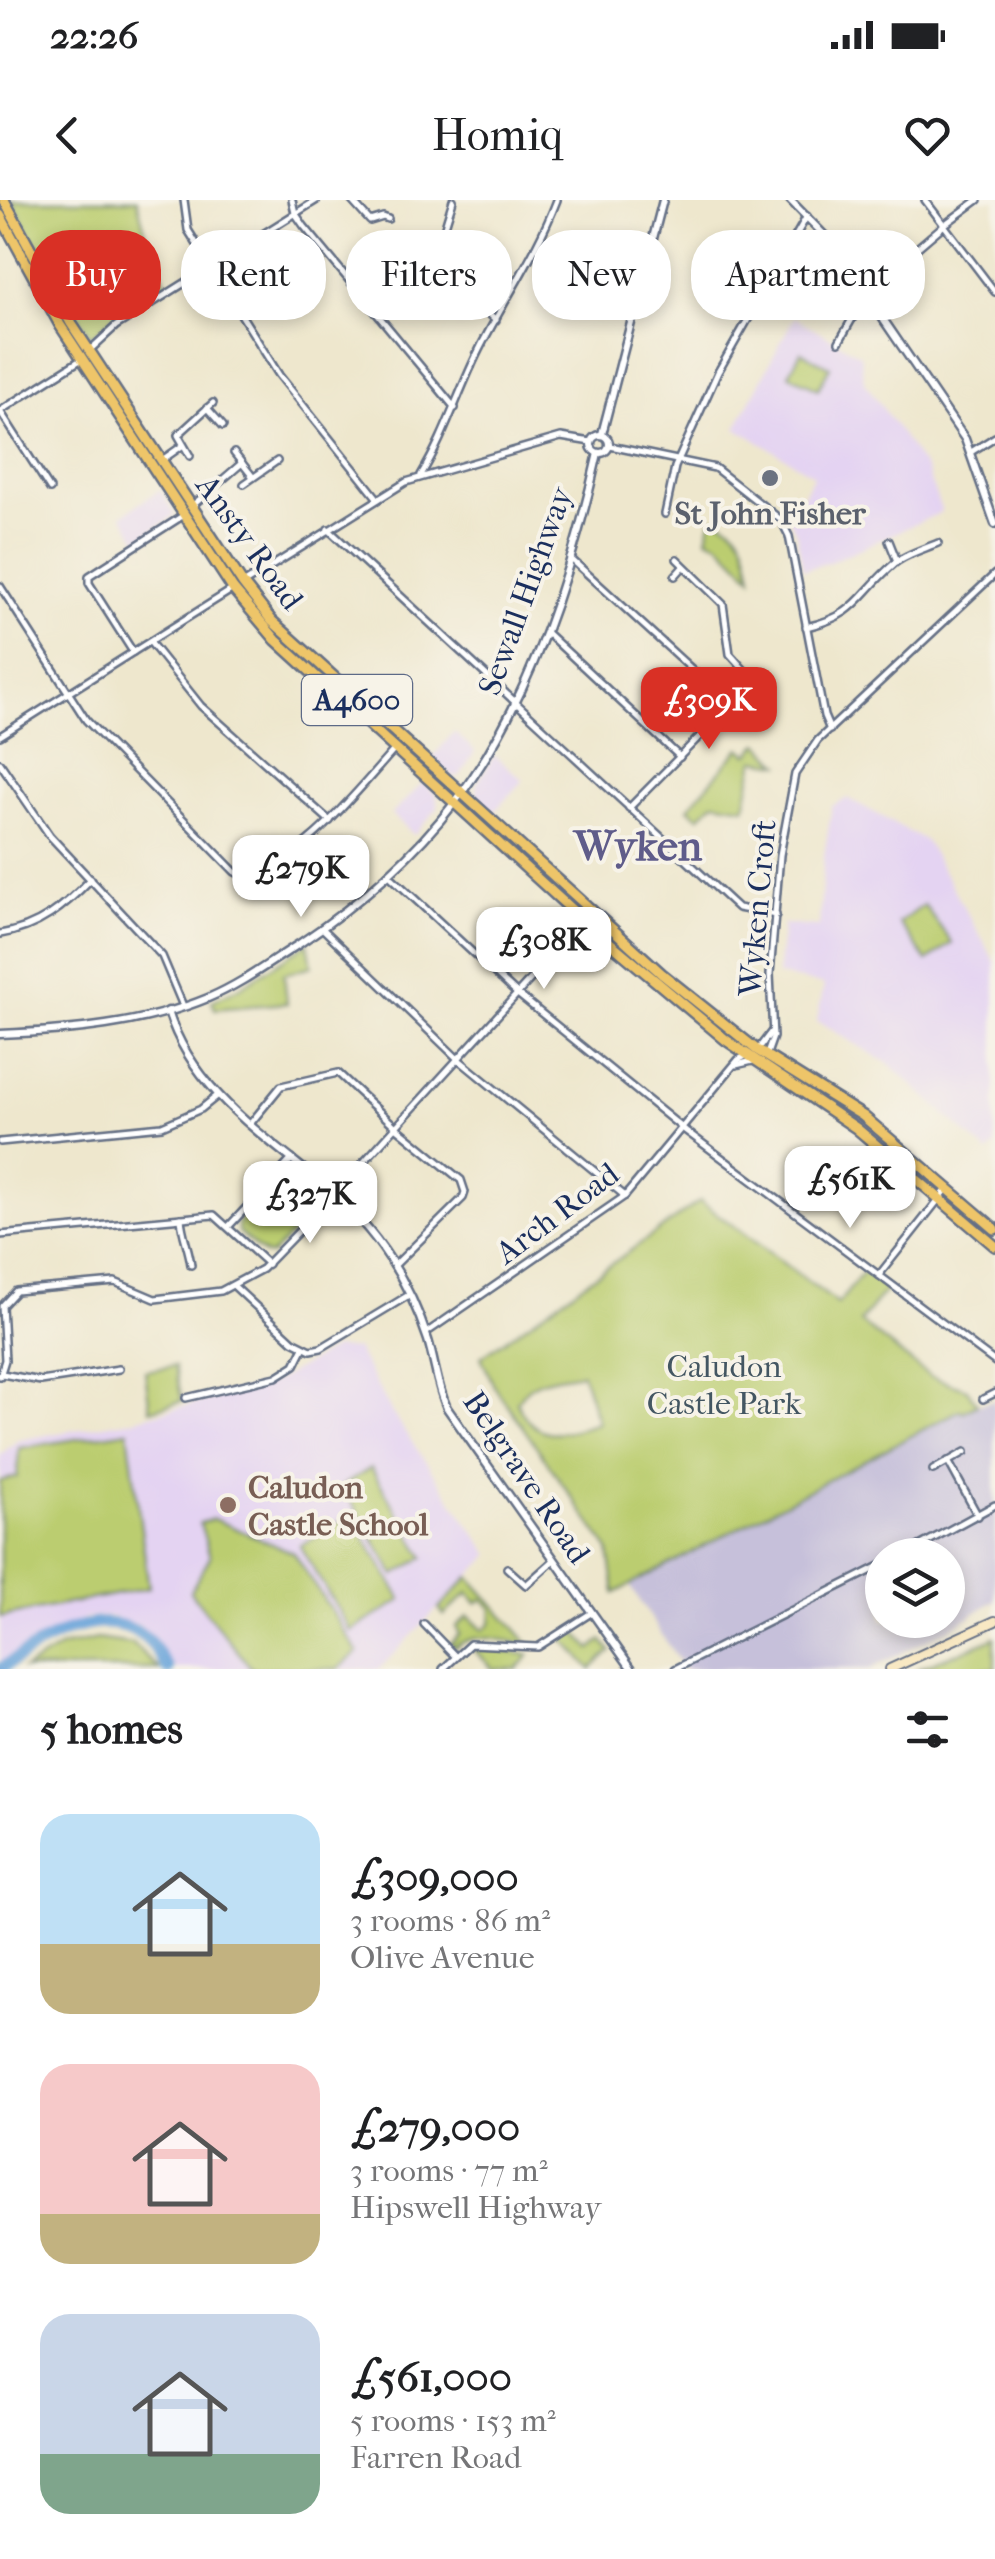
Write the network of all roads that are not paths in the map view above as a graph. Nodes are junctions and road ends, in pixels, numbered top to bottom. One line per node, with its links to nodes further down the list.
1 (4, 200): 30 (highway, Ansty Road / A4600)
2 (184, 200): 17 (street)
3 (292, 200): 12 (street)
4 (316, 200): 12 (street)
5 (351, 200): 15 (street)
6 (453, 200): 19 (street)
7 (557, 200): 23 (street)
8 (663, 200): 36 (street)
9 (790, 200): 14 (street)
10 (925, 200): 16 (street)
11 (978, 200): 16 (street)
12 (295, 213): 18 (street); 33 (street)
13 (0, 215): 30 (highway, Ansty Road / A4600)
14 (808, 215): 20 (street); 46 (street)
15 (388, 219)
16 (944, 225): 21 (street); 24 (street)
17 (188, 230)
18 (268, 230)
19 (444, 230)
20 (819, 230)
21 (925, 241)
22 (181, 285): 30 (street)
23 (512, 289)
24 (995, 292)
25 (245, 320): 53 (street)
26 (496, 320): 33 (street)
27 (852, 320): 29 (street)
28 (883, 320): 41 (street)
29 (838, 342)
30 (86, 355): 34 (street); 45 (highway, Ansty Road / A4600); 56 (highway, Ansty Road / A4600)
31 (213, 402): 32 (street)
32 (207, 408): 35 (street); 39 (street)
33 (454, 408): 50 (street)
34 (0, 411): 52 (street)
35 (222, 426)
36 (602, 434): 38 (street); 40 (street)
37 (995, 437): 41 (street)
38 (591, 442): 43 (street); 50 (street)
39 (182, 446): 44 (street); 45 (street)
40 (610, 446): 43 (street); 46 (street)
41 (972, 452): 57 (street)
42 (234, 453): 48 (street)
43 (598, 454): 61 (street, Sewall Highway)
44 (190, 456)
45 (162, 460): 54 (highway, Ansty Road / A4600)
46 (679, 460): 55 (street); 69 (street)
47 (276, 461): 49 (street)
48 (242, 463): 49 (street); 54 (street)
49 (253, 477): 51 (street)
50 (419, 478): 53 (street)
51 (244, 484)
52 (50, 488)
53 (378, 499): 58 (street)
54 (192, 506): 68 (highway, Ansty Road / A4600)
55 (665, 514)
56 (184, 515): 68 (highway, Ansty Road / A4600); 72 (street)
57 (995, 524)
58 (328, 530): 68 (street); 76 (street)
59 (889, 541): 63 (street)
60 (938, 543): 63 (street)
61 (570, 558): 70 (street, Sewall Highway); 77 (street)
62 (677, 559): 64 (street)
63 (897, 561): 69 (street)
64 (684, 567): 66 (street); 74 (street)
65 (995, 574): 78 (street, Wyken Croft)
66 (675, 576)
67 (0, 586): 75 (street)
68 (238, 586): 71 (street); 80 (highway, Ansty Road / A4600); 83 (highway, Ansty Road / A4600)
69 (806, 626): 78 (street)
70 (545, 631): 76 (street, Sewall Highway); 81 (street)
71 (150, 642): 72 (street); 85 (street)
72 (134, 653): 75 (street)
73 (764, 670): 74 (street)
74 (754, 681): 77 (street)
75 (68, 693): 79 (street); 85 (street)
76 (515, 703): 83 (street, Sewall Highway); 84 (street)
77 (731, 705): 81 (street)
78 (830, 730): 89 (street, Wyken Croft)
79 (0, 736)
80 (395, 749): 83 (highway, Ansty Road / A4600); 85 (street)
81 (680, 756): 84 (street)
82 (0, 763): 87 (street)
83 (458, 798): 86 (street, Sewall Highway); 88 (highway, Ansty Road / A4600); 90 (highway, Ansty Road / A4600)
84 (629, 808): 89 (street)
85 (330, 821)
86 (388, 874): 91 (street, Sewall Highway); 93 (street)
87 (92, 879): 92 (street); 94 (street)
88 (592, 912): 90 (highway); 97 (highway, Ansty Road / A4600)
89 (777, 915): 97 (street, Wyken Croft)
90 (582, 923): 93 (street); 97 (highway, Ansty Road / A4600)
91 (322, 928): 94 (street, Sewall Highway); 98 (street)
92 (0, 934)
93 (518, 994): 98 (street); 102 (street)
94 (183, 1006): 95 (street, Sewall Highway)
95 (168, 1011): 96 (street, Sewall Highway); 99 (street)
96 (0, 1034)
97 (756, 1055): 102 (street, Arch Road); 107 (highway, Ansty Road / A4600); 109 (highway, Ansty Road / A4600)
98 (458, 1059): 101 (street); 108 (street)
99 (217, 1096): 100 (street); 103 (street)
100 (250, 1124): 101 (street); 104 (street)
101 (396, 1127): 106 (street); 119 (street)
102 (683, 1128): 108 (street, Arch Road); 120 (street)
103 (0, 1142)
104 (292, 1159): 105 (street); 113 (street)
105 (326, 1187): 106 (street); 110 (street)
106 (341, 1187): 111 (street)
107 (947, 1189): 109 (street); 114 (highway, Ansty Road / A4600)
108 (625, 1196): 123 (street, Arch Road)
109 (938, 1200): 116 (highway, Ansty Road / A4600); 120 (street)
110 (326, 1202): 111 (street); 117 (street)
111 (342, 1202): 119 (street, Belgrave Road)
112 (180, 1218): 113 (street); 115 (street); 118 (street)
113 (228, 1227): 117 (street)
114 (995, 1229)
115 (0, 1235)
116 (995, 1246)
117 (268, 1264): 121 (street)
118 (190, 1265)
119 (394, 1266): 122 (street, Belgrave Road)
120 (879, 1275): 125 (street)
121 (234, 1286): 124 (street); 127 (street)
122 (410, 1296): 123 (street, Belgrave Road); 124 (street)
123 (426, 1334): 137 (street, Belgrave Road)
124 (303, 1348): 129 (street)
125 (995, 1362)
126 (119, 1369): 127 (street)
127 (1, 1375)
128 (995, 1394): 130 (street)
129 (186, 1398)
130 (984, 1400)
131 (964, 1452): 132 (street)
132 (948, 1461): 133 (street); 135 (street)
133 (932, 1470)
134 (995, 1505): 135 (street)
135 (978, 1516): 136 (street)
136 (935, 1538)
137 (554, 1560): 138 (street); 140 (street, Belgrave Road)
138 (508, 1568)
139 (865, 1574): 147 (street)
140 (591, 1613): 143 (street); 146 (street, Belgrave Road)
141 (995, 1618): 144 (main road)
142 (424, 1624): 143 (street)
143 (456, 1656): 145 (street)
144 (893, 1668)
145 (443, 1669)
146 (632, 1669)
147 (675, 1669)

